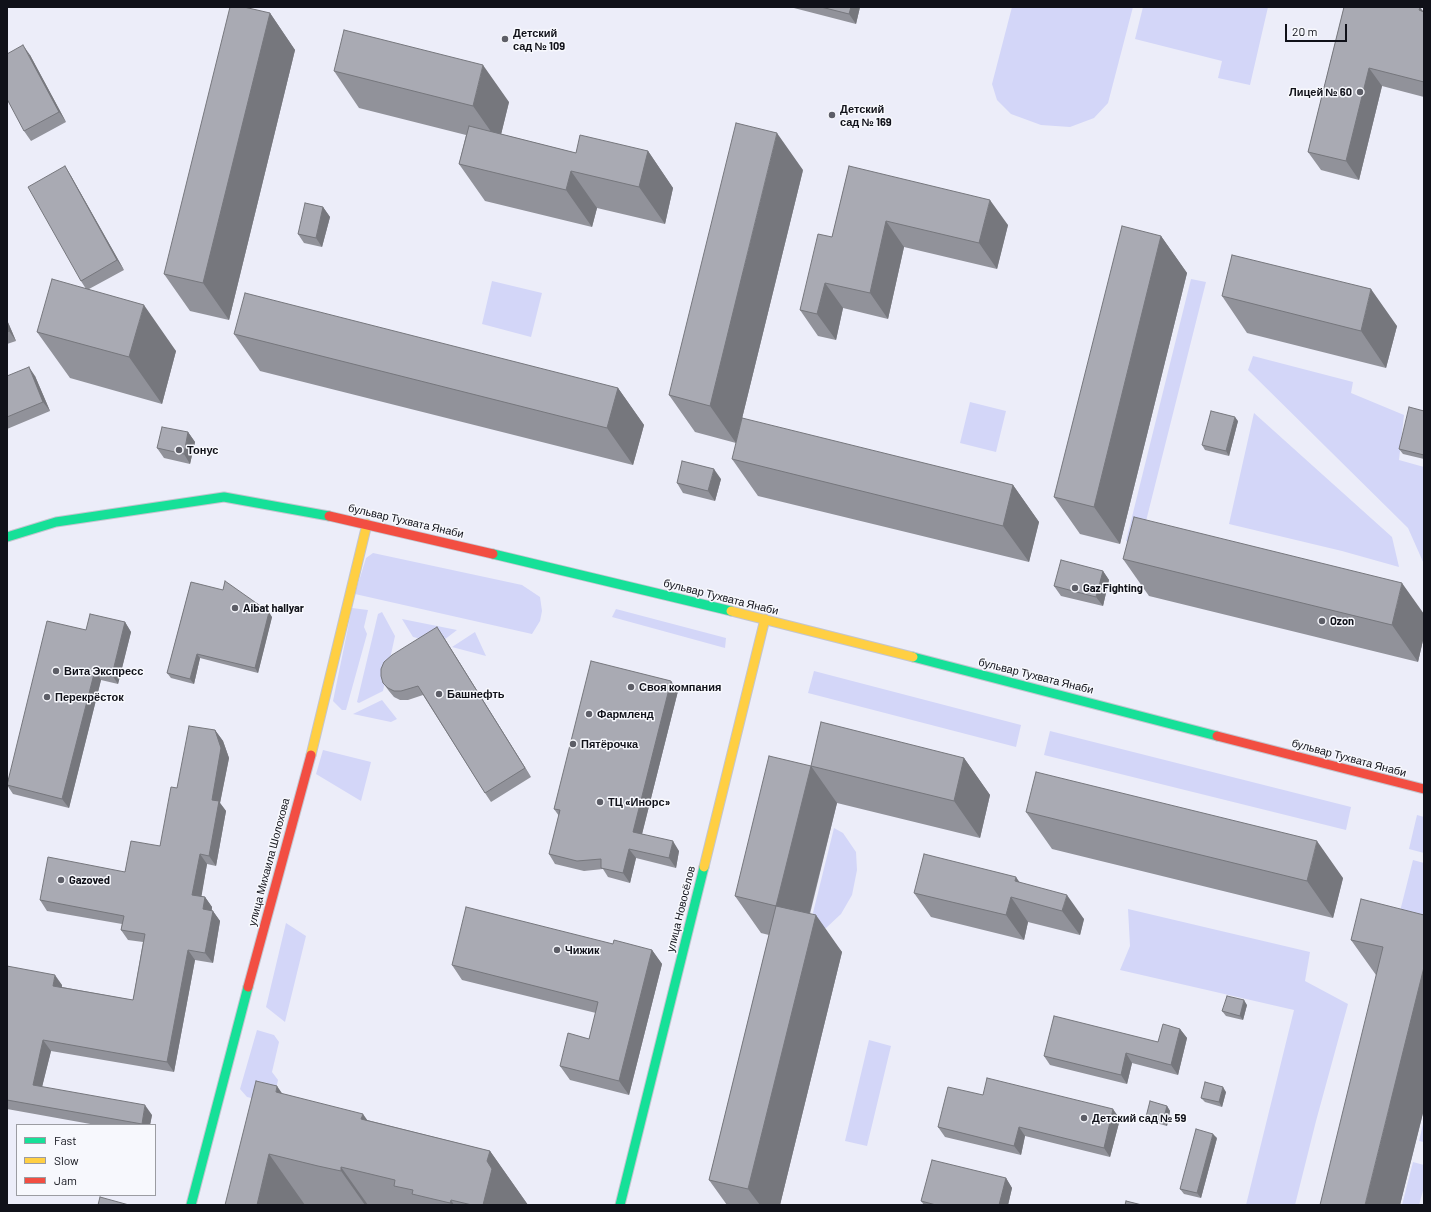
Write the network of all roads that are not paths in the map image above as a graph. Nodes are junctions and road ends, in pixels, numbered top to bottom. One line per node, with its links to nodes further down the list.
1 (366, 524): 2 (main road, бульвар Тухвата Янаби); 3 (main road, бульвар Тухвата Янаби); 5 (main road, улица Михаила Шолохова)
2 (7, 537)
3 (765, 619): 4 (main road, бульвар Тухвата Янаби); 6 (main road, улица Новосёлов)
4 (1424, 789)
5 (191, 1205)
6 (621, 1205)

